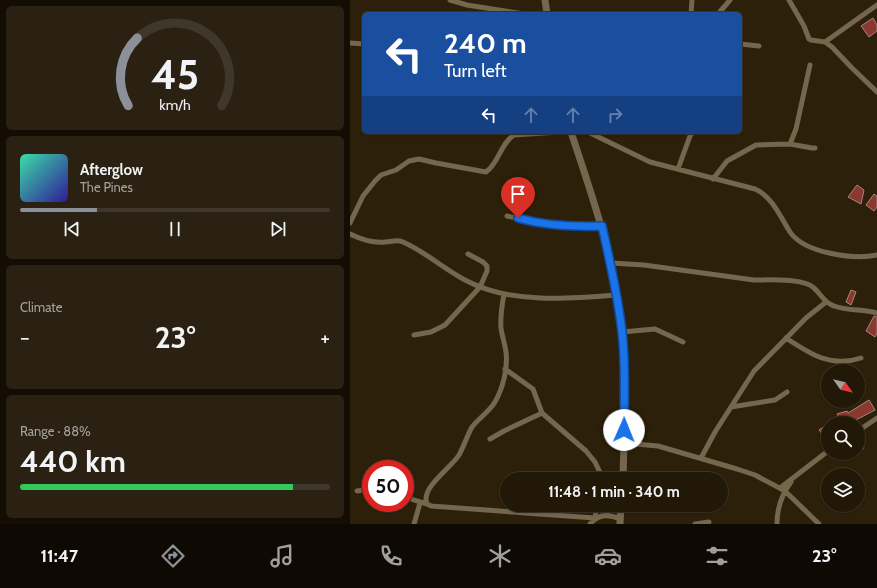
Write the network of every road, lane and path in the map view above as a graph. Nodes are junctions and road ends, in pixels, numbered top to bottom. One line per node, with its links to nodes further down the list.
1 (450, 0): 7 (street)
2 (545, 0): 8 (main road)
3 (692, 0): 9 (street)
4 (730, 0): 10 (street)
5 (789, 0): 11 (street)
6 (876, 8): 11 (street)
7 (511, 12)
8 (547, 12)
9 (691, 12)
10 (720, 12)
11 (825, 42): 17 (street)
12 (350, 44): 13 (street)
13 (362, 44)
14 (742, 44): 15 (street)
15 (759, 46)
16 (810, 65): 23 (street)
17 (877, 92)
18 (529, 134): 22 (street)
19 (572, 134): 29 (main road)
20 (592, 134): 25 (street)
21 (692, 134): 25 (street)
22 (514, 135): 28 (street)
23 (790, 144): 24 (street); 26 (street)
24 (815, 148)
25 (678, 170): 26 (street)
26 (713, 178): 32 (street)
27 (507, 216): 29 (street)
28 (350, 223)
29 (602, 226): 33 (main road)
30 (350, 234): 34 (street)
31 (468, 254): 34 (street)
32 (877, 255)
33 (611, 263): 36 (main road); 37 (street)
34 (480, 287): 35 (street); 40 (street)
35 (504, 294): 36 (street); 44 (street)
36 (616, 295): 39 (main road)
37 (826, 302): 38 (street); 41 (street)
38 (877, 313)
39 (622, 332): 42 (street); 51 (main road)
40 (414, 335)
41 (786, 338): 43 (street); 46 (street)
42 (683, 342)
43 (861, 358)
44 (505, 369): 47 (street); 61 (street)
45 (787, 392): 46 (street)
46 (731, 407): 53 (street)
47 (542, 413): 50 (street); 54 (street)
48 (877, 418): 49 (street)
49 (865, 426)
50 (490, 439)
51 (624, 443): 53 (street); 55 (main road)
52 (821, 456): 56 (street)
53 (701, 458): 56 (street)
54 (599, 472)
55 (623, 472)
56 (782, 489): 69 (street); 70 (street)
57 (362, 490): 58 (street)
58 (357, 491)
59 (414, 500): 60 (street)
60 (420, 503): 61 (street); 66 (street)
61 (427, 504): 63 (street)
62 (596, 512): 63 (street)
63 (595, 518): 64 (street); 67 (street)
64 (620, 521)
65 (709, 522): 68 (street)
66 (414, 524)
67 (590, 524)
68 (694, 524)
69 (777, 524)
70 (819, 524)

